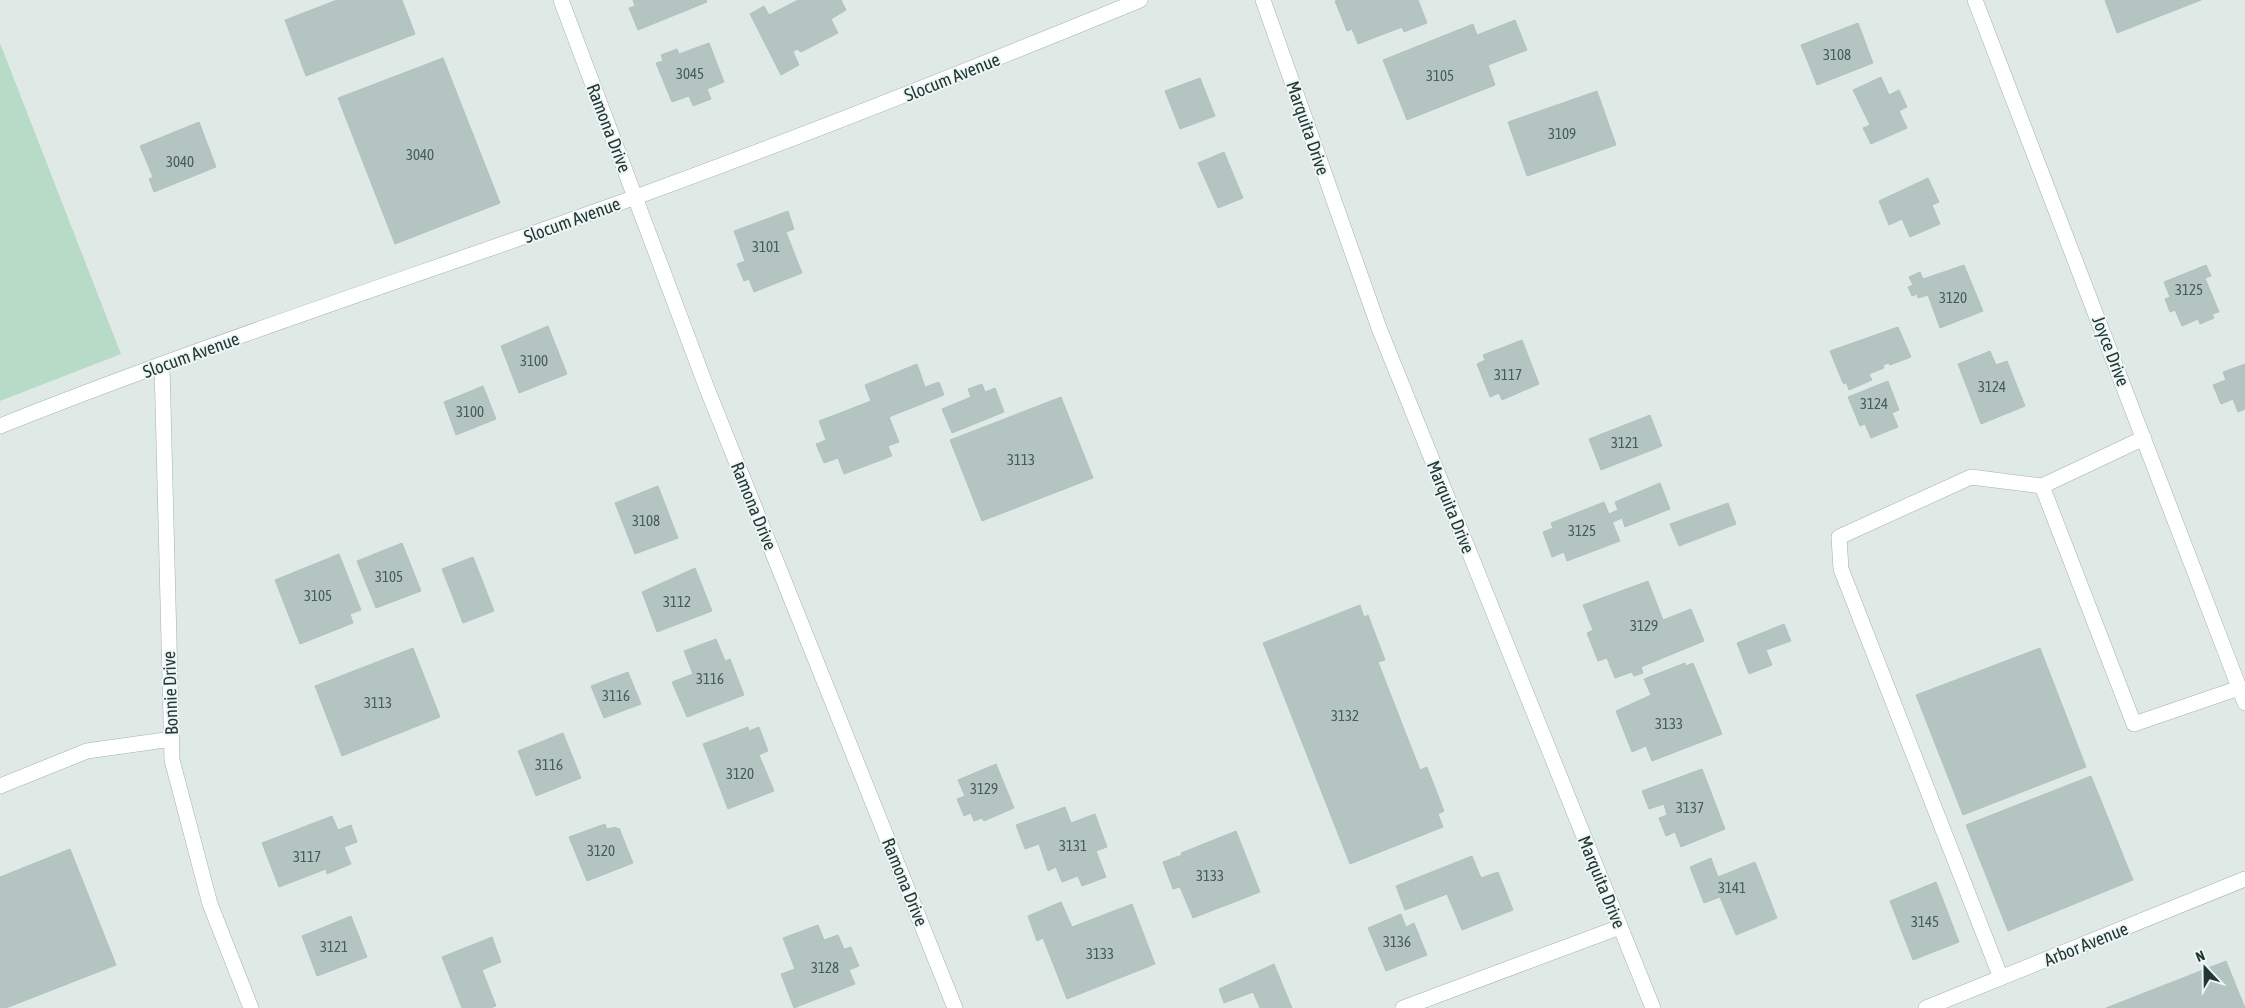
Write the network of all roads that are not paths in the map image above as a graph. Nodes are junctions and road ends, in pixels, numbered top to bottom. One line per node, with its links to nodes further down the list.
1 (561, 0): 5 (street, Ramona Drive)
2 (1140, 0): 5 (street, Slocum Avenue)
3 (1263, 0): 15 (street, Marquita Drive)
4 (1975, 0): 8 (street, Joyce Drive)
5 (635, 197): 6 (street, Slocum Avenue); 18 (street, Ramona Drive)
6 (162, 365): 7 (street, Slocum Avenue); 12 (street, Bonnie Drive)
7 (0, 426)
8 (2144, 438): 9 (street); 10 (street, Joyce Drive)
9 (2042, 486): 10 (street); 16 (street)
10 (2239, 688): 11 (street, Joyce Drive)
11 (2245, 703)
12 (172, 739): 13 (street); 17 (street, Bonnie Drive)
13 (0, 786)
14 (2245, 879): 16 (street, Arbor Avenue)
15 (1620, 926): 19 (street); 20 (street, Marquita Drive)
16 (2002, 978): 21 (street, Arbor Avenue)
17 (251, 1008)
18 (955, 1008)
19 (1403, 1008)
20 (1653, 1008)
21 (1926, 1008)

